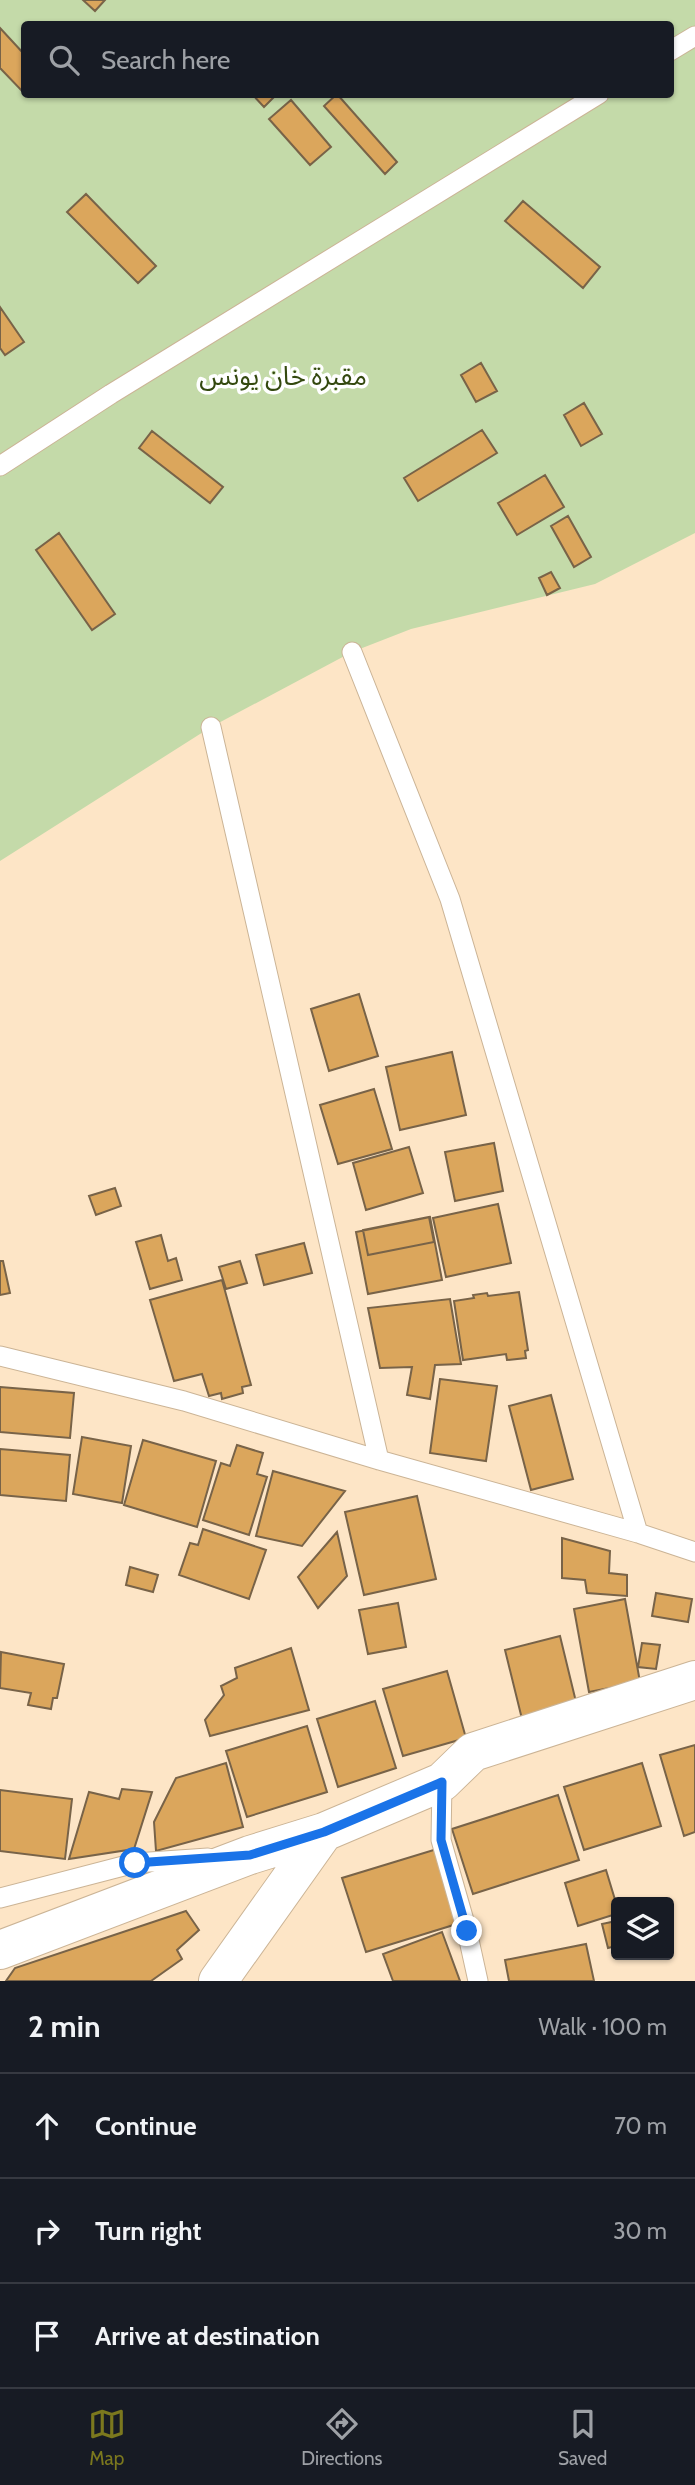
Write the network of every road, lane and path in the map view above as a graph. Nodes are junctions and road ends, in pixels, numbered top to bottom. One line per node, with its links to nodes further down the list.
1 (695, 36): 2 (lane)
2 (674, 49)
3 (592, 98): 4 (lane)
4 (0, 466)
5 (352, 652): 9 (lane)
6 (211, 727): 8 (lane)
7 (0, 1356): 8 (lane)
8 (379, 1460): 9 (lane)
9 (638, 1533): 10 (lane)
10 (695, 1552)
11 (695, 1680): 12 (street)
12 (442, 1782): 13 (street); 18 (lane)
13 (324, 1832): 14 (street); 17 (street)
14 (250, 1855): 15 (lane); 16 (street)
15 (0, 1898)
16 (0, 1950)
17 (218, 1981)
18 (478, 1981)

